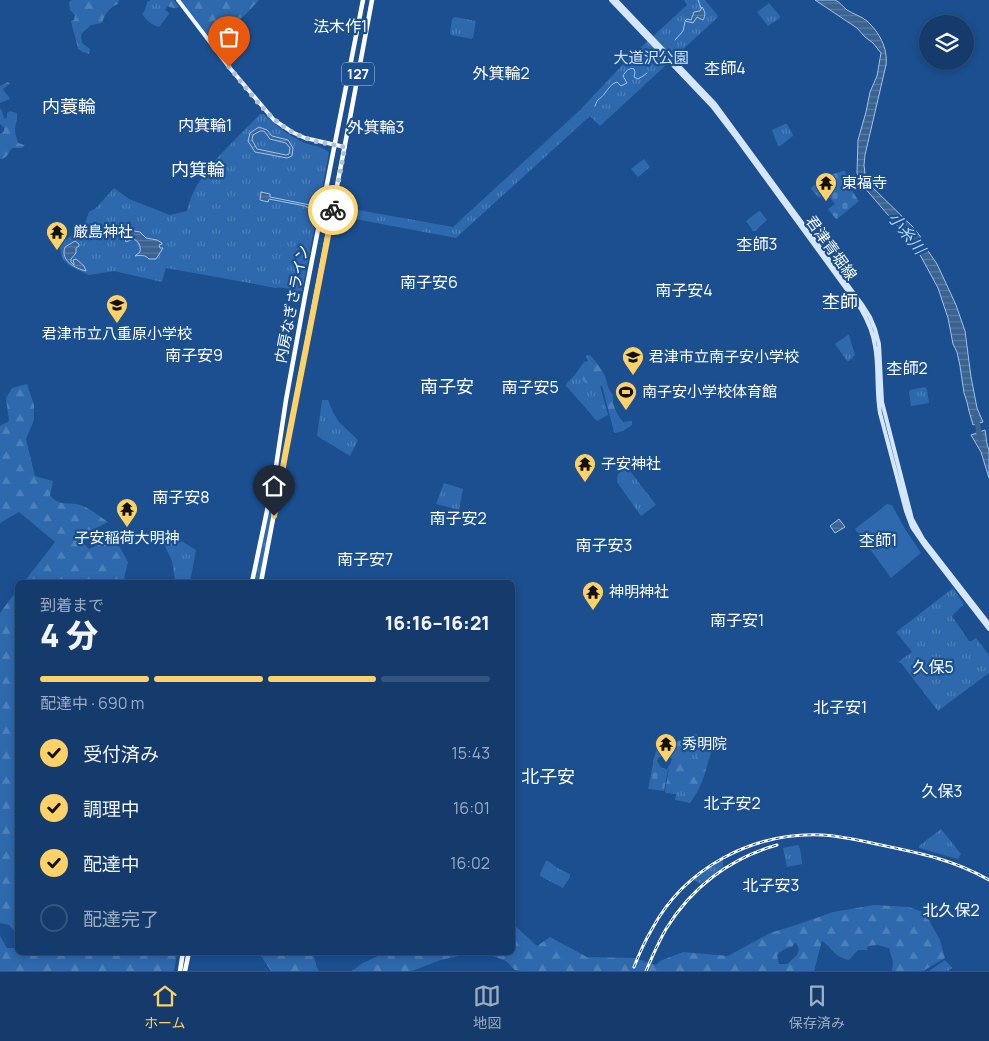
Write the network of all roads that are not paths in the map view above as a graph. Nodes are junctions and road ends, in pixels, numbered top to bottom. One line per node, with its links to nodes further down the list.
1 (178, 0): 6 (main road)
2 (363, 0): 6 (highway, 内房なぎさライン / 127)
3 (372, 0): 7 (highway, 内房なぎさライン / 127)
4 (611, 0): 11 (main road, 君津青堀線)
5 (616, 0): 10 (main road, 君津青堀線)
6 (334, 145): 7 (main road); 8 (highway, 内房なぎさライン / 127)
7 (345, 147): 9 (highway, 内房なぎさライン / 127)
8 (252, 580)
9 (261, 580)
10 (989, 624)
11 (989, 629)
12 (183, 955): 14 (highway)
13 (188, 955): 15 (highway)
14 (180, 971)
15 (185, 971)

